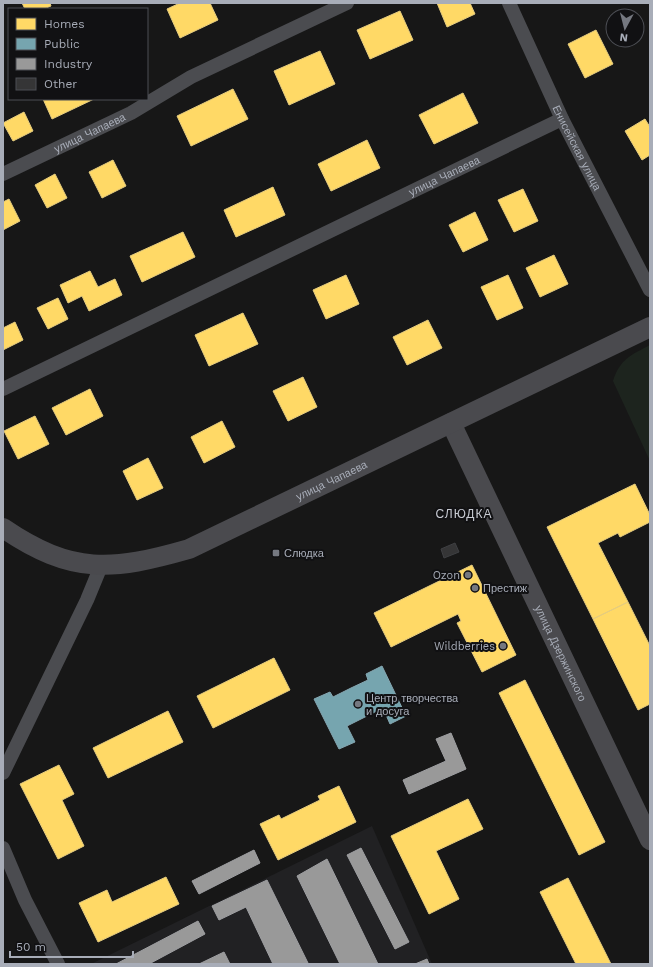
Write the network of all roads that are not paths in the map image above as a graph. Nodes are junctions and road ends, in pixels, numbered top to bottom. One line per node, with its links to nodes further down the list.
1 (347, 3): 4 (street, улица Чапаева)
2 (509, 3): 3 (street, Енисейская улица)
3 (562, 119): 5 (street, Енисейская улица); 7 (street, улица Чапаева)
4 (3, 174)
5 (650, 290)
6 (650, 327): 8 (main road, улица Чапаева)
7 (3, 390)
8 (451, 423): 10 (main road, улица Чапаева); 12 (main road, улица Дзержинского)
9 (3, 528): 10 (main road, улица Чапаева)
10 (102, 566): 11 (street)
11 (3, 773)
12 (650, 840)
13 (3, 848): 14 (street)
14 (58, 964)

